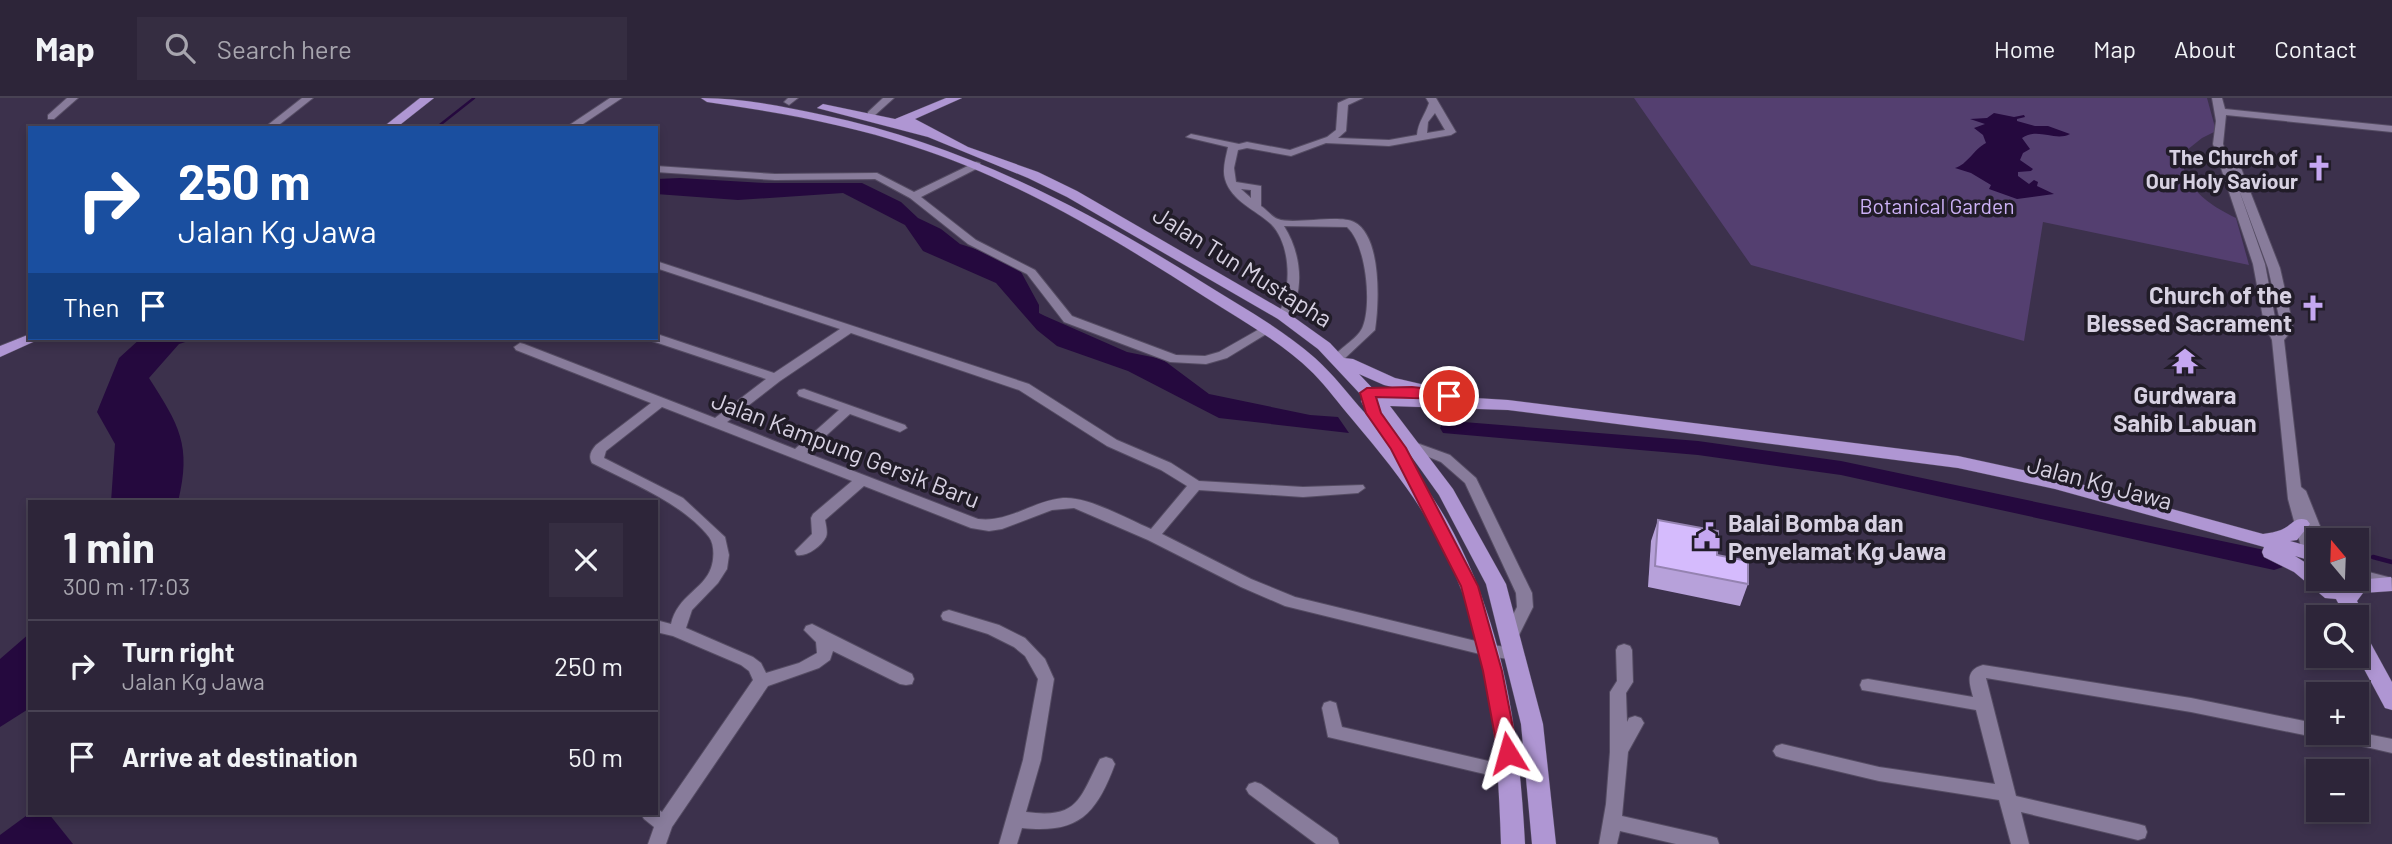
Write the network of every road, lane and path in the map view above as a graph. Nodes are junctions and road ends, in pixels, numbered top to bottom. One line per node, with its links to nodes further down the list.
1 (73, 98): 19 (street)
2 (308, 98): 21 (street)
3 (428, 98): 22 (main road)
4 (440, 98): 23 (main road)
5 (617, 98): 24 (street)
6 (706, 98): 14 (main road)
7 (768, 98): 14 (main road, Jalan Tun Mustapha)
8 (889, 98): 18 (street)
9 (940, 98): 15 (main road)
10 (956, 98): 15 (main road)
11 (1358, 98): 28 (street)
12 (2217, 98): 17 (street)
13 (1432, 100): 26 (street); 26 (street)
14 (790, 103): 16 (main road, Jalan Tun Mustapha); 20 (main road); 29 (main road)
15 (921, 110): 18 (main road); 20 (main road); 31 (main road)
16 (846, 111): 18 (main road); 20 (main road, Jalan Tun Mustapha)
17 (2221, 112): 25 (street); 65 (street)
18 (871, 114)
19 (51, 117)
20 (889, 124): 29 (main road); 31 (main road, Jalan Tun Mustapha)
21 (272, 126)
22 (391, 126)
23 (404, 126)
24 (573, 126)
25 (2392, 129)
26 (1422, 136): 28 (street)
27 (1191, 137): 30 (street)
28 (1329, 140): 30 (street)
29 (919, 143): 32 (main road)
30 (1236, 146): 35 (street)
31 (963, 148): 37 (main road, Jalan Tun Mustapha)
32 (976, 165): 34 (street); 39 (main road)
33 (658, 169): 34 (street)
34 (914, 196): 39 (street)
35 (1276, 222): 37 (street); 47 (street)
36 (658, 265): 38 (street)
37 (1283, 316): 44 (main road, Jalan Tun Mustapha)
38 (850, 328): 49 (street); 62 (street)
39 (1267, 330): 48 (main road)
40 (28, 333): 43 (main road)
41 (658, 339): 49 (street)
42 (29, 340): 46 (main road)
43 (0, 344)
44 (1324, 346): 47 (main road); 52 (main road, Jalan Tun Mustapha)
45 (520, 347): 54 (street, Jalan Kampung Gersik Baru)
46 (0, 352)
47 (1339, 357): 51 (main road)
48 (1319, 370): 52 (main road); 63 (main road)
49 (775, 378): 57 (street)
50 (804, 393): 56 (street)
51 (1449, 396): 52 (main road, Jalan Kg Jawa); 55 (main road, Jalan Kg Jawa)
52 (1371, 398): 53 (main road, Jalan Kg Jawa); 59 (main road, Jalan Tun Mustapha); 63 (main road)
53 (1417, 400): 55 (main road, Jalan Kg Jawa); 59 (main road)
54 (660, 402): 57 (street, Jalan Kampung Gersik Baru); 78 (street)
55 (1508, 405): 67 (main road, Jalan Kg Jawa)
56 (848, 410): 58 (street); 60 (street)
57 (716, 424): 60 (street, Jalan Kampung Gersik Baru)
58 (900, 428)
59 (1409, 438): 79 (main road, Jalan Tun Mustapha); 79 (street)
60 (797, 455): 61 (street, Jalan Kampung Gersik Baru)
61 (862, 480): 66 (street, Jalan Kampung Gersik Baru); 68 (street)
62 (1195, 485): 64 (street); 66 (street)
63 (1416, 486): 80 (main road)
64 (1358, 488)
65 (2308, 528)
66 (1153, 536): 80 (street, Jalan Kampung Gersik Baru)
67 (2268, 546): 69 (main road); 70 (main road, Jalan Kg Jawa); 71 (main road)
68 (802, 551)
69 (2306, 553)
70 (2306, 567)
71 (2306, 570)
72 (2370, 572): 73 (street)
73 (2392, 581): 74 (main road)
74 (2370, 585)
75 (2337, 592): 85 (main road)
76 (949, 616): 99 (street)
77 (658, 626): 78 (street)
78 (677, 631): 83 (street)
79 (1513, 645): 80 (street, Jalan Kampung Gersik Baru); 106 (main road, Jalan Tun Mustapha)
80 (1488, 650): 95 (main road)
81 (1624, 650): 93 (street)
82 (906, 679): 83 (street)
83 (761, 681): 98 (street)
84 (1868, 685): 86 (street)
85 (2392, 702)
86 (1983, 705): 89 (street); 97 (street)
87 (1330, 708): 95 (street)
88 (1635, 723): 93 (street)
89 (2306, 729)
90 (2369, 741): 91 (street)
91 (2392, 746)
92 (1782, 751): 97 (street)
93 (1619, 752): 100 (street)
94 (1106, 764): 99 (street)
95 (1510, 773): 105 (main road)
96 (1255, 789): 104 (street)
97 (2007, 798): 101 (street); 109 (street)
98 (657, 819): 102 (street)
99 (1015, 819): 103 (street)
100 (1612, 821): 107 (street); 108 (street)
101 (2138, 832)
102 (657, 844)
103 (1008, 844)
104 (1330, 844)
105 (1513, 844)
106 (1544, 844)
107 (1608, 844)
108 (1710, 844)
109 (2020, 844)

